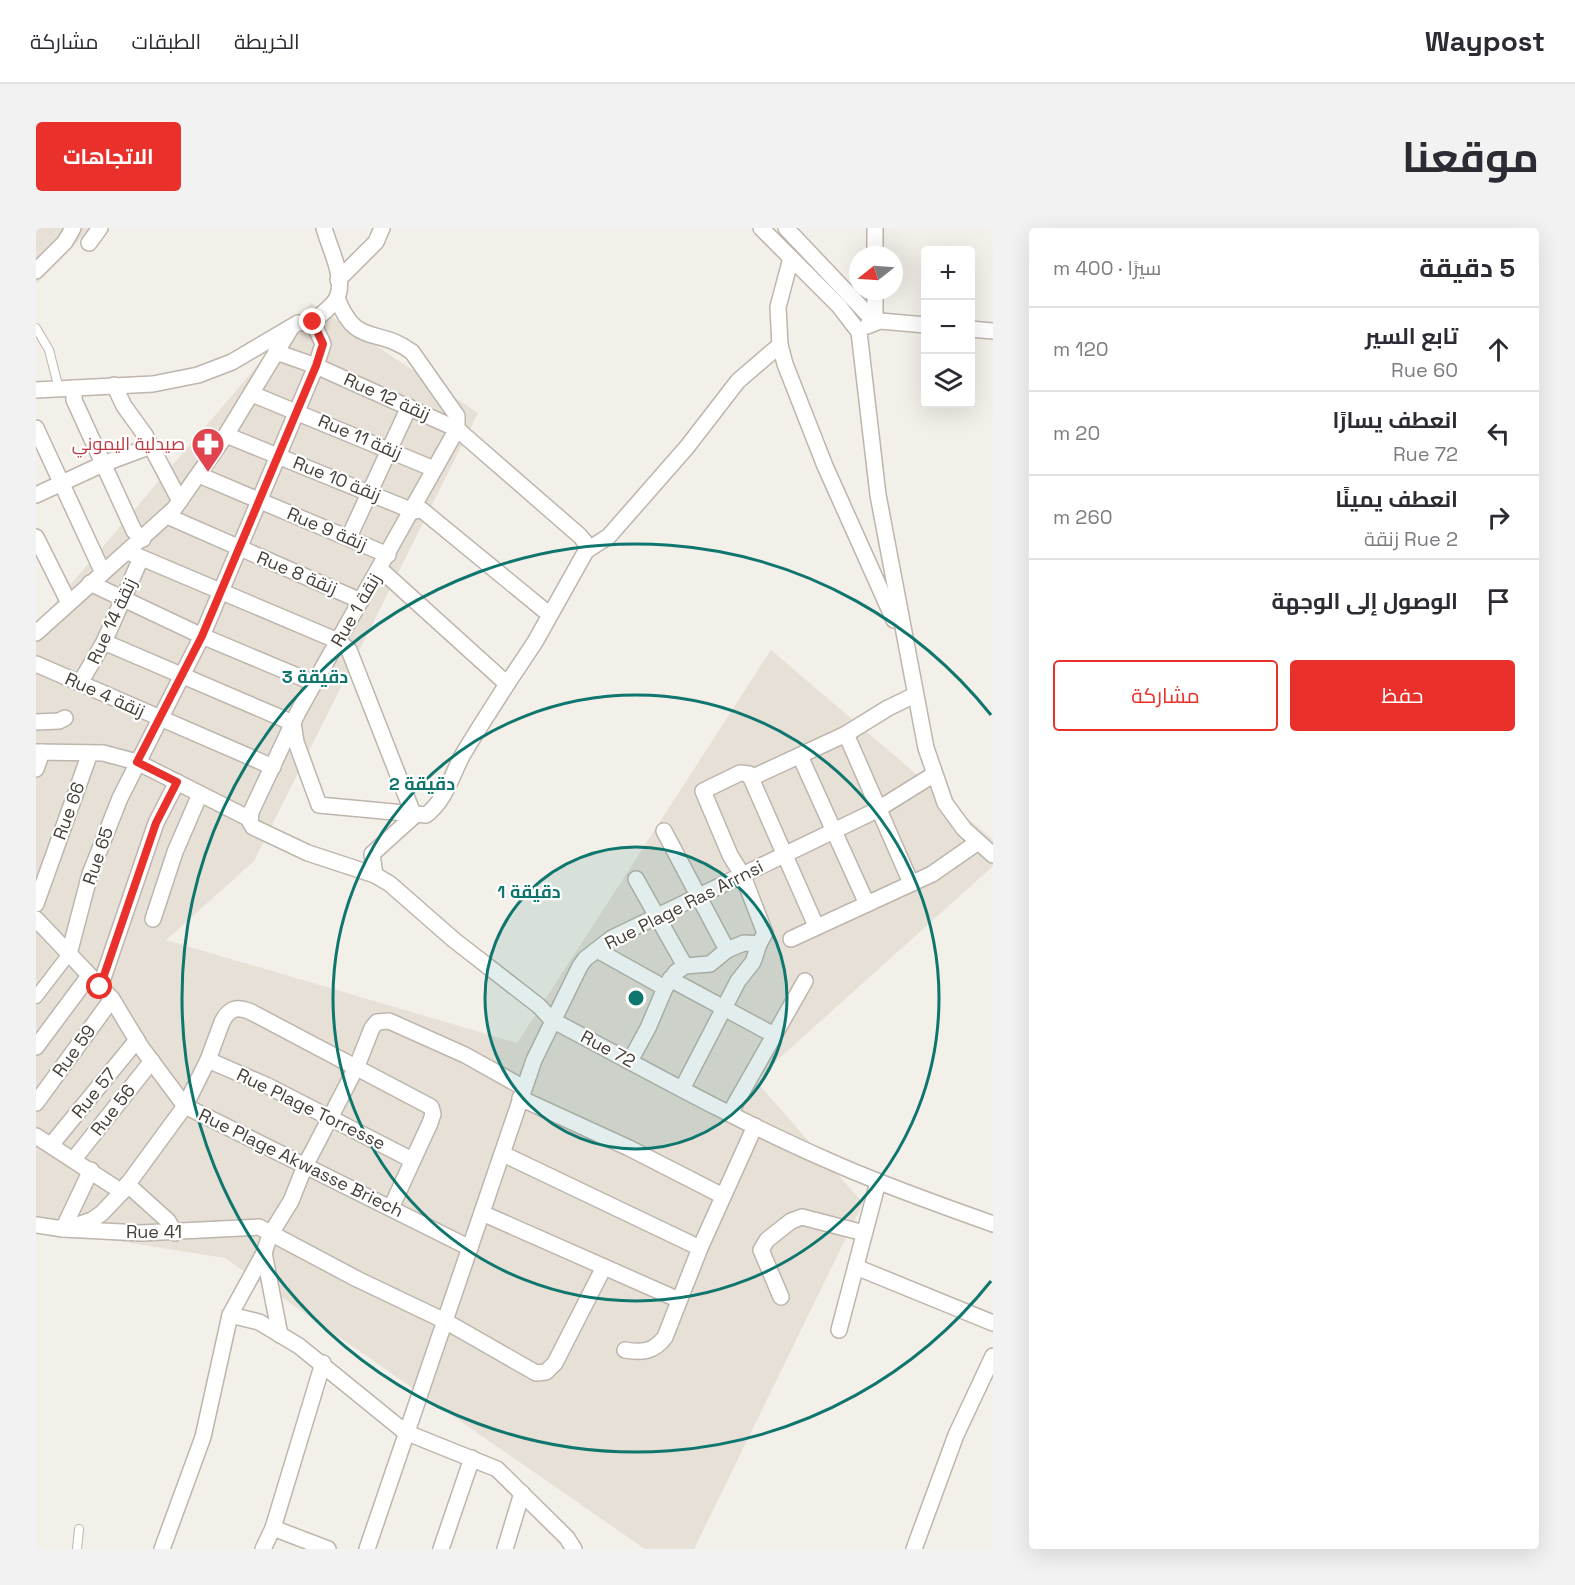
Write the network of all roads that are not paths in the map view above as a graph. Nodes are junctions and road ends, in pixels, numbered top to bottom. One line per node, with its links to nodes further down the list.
1 (73, 228): 11 (street)
2 (100, 228): 8 (street)
3 (324, 228): 12 (street)
4 (382, 228): 12 (street)
5 (761, 228): 10 (street)
6 (786, 228): 16 (street)
7 (875, 228): 9 (street)
8 (89, 243)
9 (875, 246)
10 (791, 258): 22 (street); 23 (street)
11 (36, 271)
12 (338, 280): 13 (street)
13 (337, 298): 15 (street); 33 (street)
14 (875, 300): 16 (street)
15 (313, 322): 19 (street); 25 (street, Rue 65)
16 (875, 322): 17 (street); 22 (street)
17 (921, 325)
18 (36, 328): 27 (lane)
19 (291, 328): 24 (street); 26 (street)
20 (975, 329): 21 (street)
21 (993, 331)
22 (860, 332): 67 (street)
23 (780, 345): 52 (street); 67 (street)
24 (276, 352): 25 (street, Rue 12 زنقة); 29 (street)
25 (316, 366): 30 (street, Rue 12 زنقة); 31 (street, Rue 65)
26 (114, 385): 27 (street); 35 (street)
27 (67, 388): 28 (street); 38 (street)
28 (36, 390)
29 (252, 394): 31 (street, Rue 11 زنقة); 34 (street)
30 (409, 407): 33 (street, Rue 12 زنقة); 36 (street)
31 (297, 411): 36 (street, Rue 11 زنقة); 37 (street, Rue 65)
32 (36, 428): 41 (street)
33 (457, 429): 39 (street, Rue 1 زنقة); 52 (street)
34 (226, 435): 37 (street, Rue 10 زنقة); 40 (street)
35 (151, 446): 38 (street); 45 (street)
36 (389, 449): 39 (street, Rue 11 زنقة); 42 (street)
37 (278, 455): 42 (street, Rue 10 زنقة); 44 (street, Rue 65)
38 (103, 464): 41 (street); 50 (street)
39 (434, 469): 46 (street, Rue 1 زنقة)
40 (199, 475): 44 (street, Rue 9 زنقة); 45 (street)
41 (62, 484): 43 (street); 56 (street)
42 (370, 492): 46 (street, Rue 10 زنقة); 49 (street)
43 (36, 495)
44 (258, 500): 49 (street, Rue 9 زنقة); 51 (street, Rue 65)
45 (180, 501): 47 (street)
46 (413, 512): 54 (street, Rue 1 زنقة); 62 (street, Rue 10 زنقة)
47 (167, 516): 50 (street); 51 (street, Rue 8 زنقة)
48 (36, 537): 61 (street)
49 (349, 537): 54 (street, Rue 9 زنقة)
50 (143, 539): 53 (street)
51 (238, 548): 58 (street, Rue 65); 60 (street, Rue 8 زنقة)
52 (586, 551): 62 (street)
53 (134, 555): 56 (street); 58 (street); 59 (street, Rue 14 زنقة)
54 (388, 555): 55 (street, Rue 1 زنقة)
55 (380, 569): 60 (street, Rue 1 زنقة); 72 (street)
56 (103, 573): 57 (street)
57 (90, 583): 59 (street); 61 (street)
58 (219, 591): 64 (street, Rue 65); 65 (street)
59 (124, 600): 64 (street); 66 (street, Rue 14 زنقة)
60 (361, 601): 65 (street, Rue 1 زنقة)
61 (69, 603): 63 (street)
62 (550, 615): 72 (street)
63 (36, 633)
64 (202, 636): 69 (street, Rue 65); 71 (street)
65 (338, 641): 71 (street, Rue 1 زنقة); 90 (street)
66 (104, 642): 69 (street); 70 (street, Rue 14 زنقة)
67 (906, 648): 73 (street)
68 (36, 664): 70 (street, Rue 4 زنقة)
69 (182, 676): 75 (street, Rue 65); 77 (street)
70 (80, 683): 75 (street, Rue 4 زنقة)
71 (314, 683): 77 (street, Rue 1 زنقة)
72 (507, 684): 90 (street)
73 (915, 695): 78 (street); 85 (street)
74 (65, 718): 76 (street)
75 (158, 719): 82 (street, Rue 65); 83 (street, Rue 4 زنقة)
76 (36, 722)
77 (293, 723): 83 (street, Rue 1 زنقة); 90 (street)
78 (846, 734): 81 (street); 89 (street)
79 (39, 752): 80 (street, Rue 72); 84 (street)
80 (90, 753): 82 (street, Rue 72); 102 (street, Rue 66)
81 (800, 756): 86 (street); 93 (street)
82 (137, 762): 87 (street, Rue 72); 112 (street, Rue 65)
83 (273, 767): 91 (street, Rue 1 زنقة)
84 (36, 769)
85 (933, 775): 89 (street, Rue Plage Ras Arrnsi); 94 (street)
86 (751, 778): 95 (street); 98 (street)
87 (177, 782): 88 (street, Rue 72); 114 (street)
88 (200, 794): 91 (street, Rue 72); 106 (street)
89 (880, 808): 93 (street, Rue Plage Ras Arrnsi); 100 (street)
90 (414, 816): 97 (street)
91 (251, 823): 97 (street, Rue 72)
92 (664, 831): 101 (street)
93 (835, 831): 95 (street, Rue Plage Ras Arrnsi); 103 (street)
94 (978, 842): 96 (street); 100 (street)
95 (784, 854): 98 (street, Rue Plage Ras Arrnsi); 107 (street)
96 (993, 855)
97 (375, 875): 120 (street, Rue 72)
98 (742, 876): 101 (street, Rue Plage Ras Arrnsi); 109 (street)
99 (636, 879): 104 (street)
100 (911, 883): 103 (street)
101 (699, 896): 104 (street, Rue Plage Ras Arrnsi); 111 (street)
102 (36, 904)
103 (867, 904): 107 (street)
104 (658, 915): 110 (street, Rue Plage Ras Arrnsi); 113 (street)
105 (36, 919): 112 (street, Rue Plage Akwasse Briech)
106 (153, 919)
107 (816, 926): 108 (street)
108 (791, 939)
109 (759, 944): 111 (street); 119 (street)
110 (597, 950): 116 (street); 120 (street, Rue Plage Ras Arrnsi)
111 (727, 950): 113 (street)
112 (69, 954): 114 (street, Rue Plage Akwasse Briech); 117 (street)
113 (685, 966): 116 (street)
114 (95, 981): 118 (street, Rue Plage Akwasse Briech); 123 (street)
115 (805, 981): 121 (street)
116 (668, 983): 119 (street); 126 (street)
117 (36, 998)
118 (112, 999): 122 (street, Rue Plage Akwasse Briech); 130 (street, Rue 59)
119 (724, 1007): 121 (street); 128 (street)
120 (552, 1020): 126 (street, Rue 72); 129 (street, Rue Plage Ras Arrnsi)
121 (774, 1035): 132 (street)
122 (137, 1040): 125 (street, Rue Plage Akwasse Briech); 135 (street, Rue 57)
123 (36, 1047)
124 (208, 1060): 127 (street); 131 (street); 133 (street, Rue Plage Torresse)
125 (152, 1061): 131 (street, Rue Plage Akwasse Briech); 137 (street, Rue 56)
126 (630, 1061): 128 (street, Rue 72)
127 (357, 1066): 129 (street); 133 (street); 138 (street)
128 (682, 1089): 132 (street, Rue 72)
129 (522, 1093): 136 (street, Rue Plage Ras Arrnsi); 143 (street)
130 (36, 1103)
131 (185, 1106): 139 (street, Rue Plage Akwasse Briech); 142 (street)
132 (730, 1113): 134 (street, Rue 72)
133 (332, 1117): 138 (street, Rue Plage Torresse); 139 (street)
134 (755, 1126): 141 (street, Rue 72); 143 (street)
135 (41, 1143): 137 (street)
136 (503, 1154): 145 (street, Rue Plage Ras Arrnsi); 153 (street)
137 (74, 1159): 140 (street)
138 (412, 1160): 144 (street)
139 (305, 1166): 144 (street, Rue Plage Akwasse Briech); 151 (street)
140 (91, 1170): 142 (street); 148 (street)
141 (878, 1182): 146 (street, Rue 72); 150 (street)
142 (124, 1188): 148 (street); 149 (street)
143 (723, 1196): 153 (street)
144 (391, 1208): 152 (street, Rue Plage Akwasse Briech)
145 (482, 1213): 152 (street, Rue Plage Ras Arrnsi); 155 (street)
146 (993, 1224)
147 (36, 1225): 148 (street, Rue 41)
148 (63, 1229): 149 (street, Rue 41)
149 (175, 1233): 151 (street, Rue 41)
150 (864, 1233): 156 (street); 157 (street)
151 (270, 1235): 154 (street); 160 (street, Rue 41)
152 (470, 1248): 160 (street, Rue Plage Ras Arrnsi)
153 (700, 1248): 158 (street)
154 (264, 1253): 159 (street); 163 (street)
155 (604, 1267): 158 (street); 160 (street, Rue 41)
156 (856, 1267): 161 (street); 162 (street)
157 (781, 1297)
158 (679, 1300): 164 (street)
159 (230, 1315): 163 (street); 173 (street)
160 (445, 1321): 167 (street, Rue Plage Ras Arrnsi)
161 (993, 1323)
162 (839, 1330)
163 (280, 1335): 166 (street)
164 (625, 1350)
165 (993, 1356): 180 (street)
166 (323, 1363): 167 (street); 171 (street)
167 (405, 1432): 168 (street); 176 (street, Rue Plage Ras Arrnsi)
168 (472, 1458): 169 (street); 177 (street)
169 (522, 1493): 178 (street); 179 (street)
170 (79, 1528): 172 (lane)
171 (273, 1528): 174 (street); 175 (street)
172 (77, 1549)
173 (162, 1549)
174 (263, 1549)
175 (328, 1549)
176 (368, 1549)
177 (441, 1549)
178 (505, 1549)
179 (574, 1549)
180 (914, 1549)

